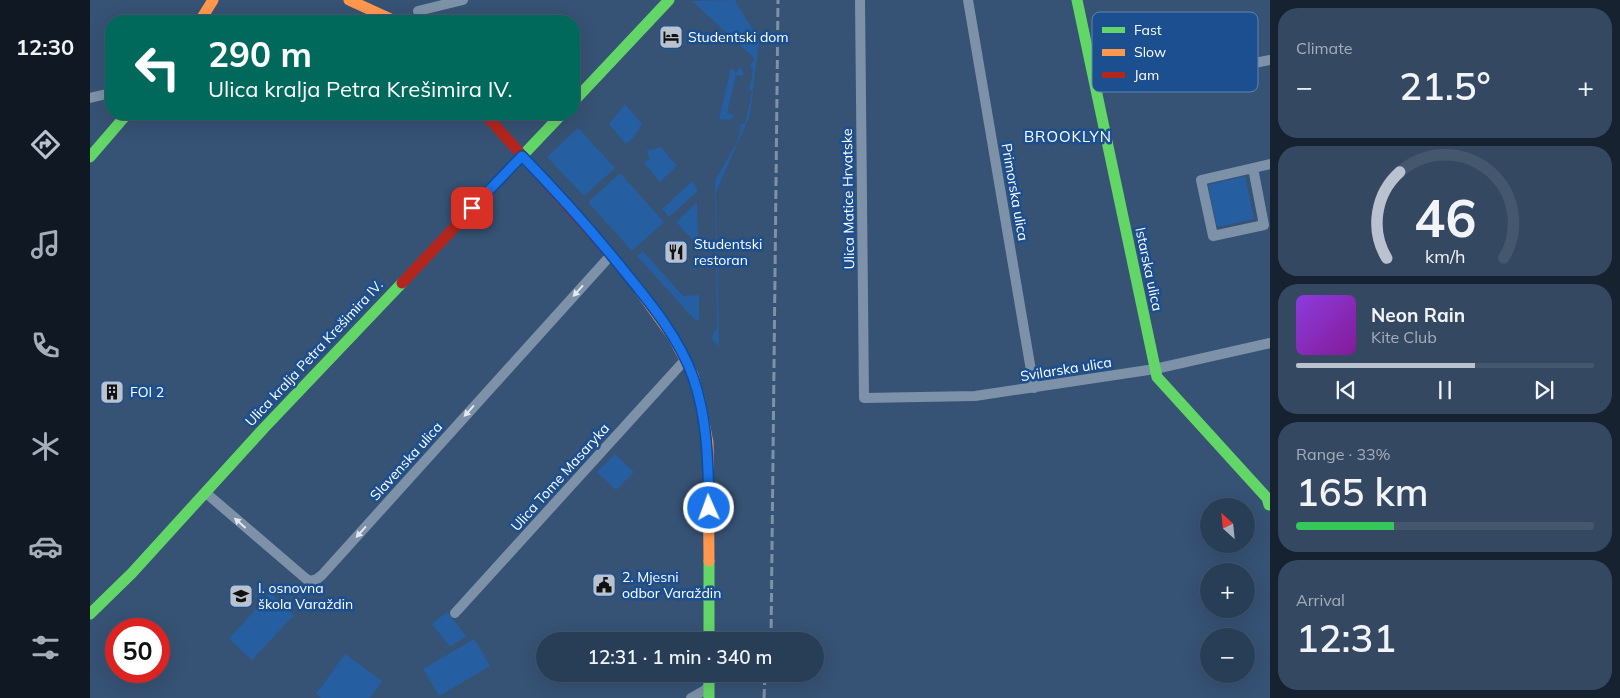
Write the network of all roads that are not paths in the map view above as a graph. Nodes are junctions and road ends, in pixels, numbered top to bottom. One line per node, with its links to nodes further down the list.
1 (213, 0): 9 (street)
2 (349, 0): 10 (street)
3 (463, 0): 8 (street)
4 (669, 0): 14 (street)
5 (860, 0): 28 (street, Ulica Matice Hrvatske)
6 (968, 0): 27 (street, Primorska ulica)
7 (1077, 0): 11 (street, Istarska ulica)
8 (418, 11)
9 (204, 15)
10 (381, 15)
11 (1092, 71)
12 (1096, 92): 26 (street, Istarska ulica)
13 (105, 94): 15 (street)
14 (580, 95)
15 (90, 98)
16 (122, 120): 20 (street)
17 (489, 120): 19 (street)
18 (556, 120): 19 (street, Ulica kralja Petra Krešimira IV.)
19 (522, 156): 23 (street); 29 (street, Ulica kralja Petra Krešimira IV.)
20 (90, 157)
21 (1270, 164): 22 (street)
22 (1253, 168): 22 (street)
23 (611, 255): 25 (street); 29 (street, Slavenska ulica, one-way to 29)
24 (1270, 343): 26 (street, Svilarska ulica)
25 (685, 360): 32 (street, Ulica Tome Masaryka); 34 (street)
26 (1155, 369): 27 (street, Svilarska ulica); 30 (street, Istarska ulica)
27 (1034, 388): 28 (street, Svilarska ulica)
28 (864, 398)
29 (206, 493): 33 (street, Ulica kralja Petra Krešimira IV.)
30 (1270, 505): 31 (street)
31 (1270, 509)
32 (455, 613)
33 (90, 614)
34 (709, 632)
35 (708, 682): 37 (street)
36 (709, 682): 38 (street)
37 (691, 698)
38 (709, 698)

